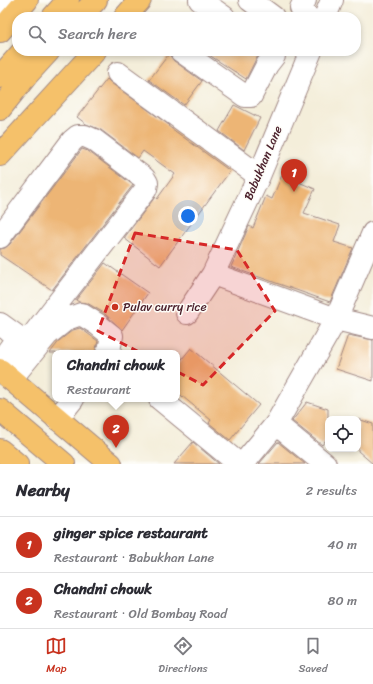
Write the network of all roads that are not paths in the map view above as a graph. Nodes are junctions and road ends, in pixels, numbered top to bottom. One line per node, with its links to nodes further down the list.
1 (7, 0): 9 (street)
2 (27, 0): 10 (main road)
3 (68, 0): 11 (main road)
4 (96, 0): 12 (main road)
5 (140, 0): 13 (main road)
6 (200, 0): 14 (street)
7 (250, 0): 15 (street)
8 (332, 0): 16 (street)
9 (0, 8)
10 (17, 12)
11 (57, 12)
12 (85, 12)
13 (129, 12)
14 (217, 12)
15 (266, 12)
16 (327, 12)
17 (12, 17): 18 (main road)
18 (0, 31)
19 (19, 56): 28 (main road)
20 (44, 56): 29 (main road)
21 (90, 56): 30 (main road)
22 (188, 56): 23 (street)
23 (271, 56)
24 (274, 56): 27 (street)
25 (309, 56): 27 (street, Babukhan Lane)
26 (118, 73): 31 (street)
27 (301, 74): 31 (street, Babukhan Lane)
28 (0, 77)
29 (0, 109)
30 (0, 155)
31 (259, 176): 34 (street, Babukhan Lane)
32 (373, 233): 36 (street)
33 (0, 237): 39 (street)
34 (213, 274): 35 (street, Babukhan Lane); 36 (street)
35 (187, 313)
36 (336, 320): 38 (street); 46 (street)
37 (0, 324): 39 (street)
38 (373, 328)
39 (18, 337): 41 (street)
40 (108, 350): 41 (street)
41 (4, 370): 45 (main road)
42 (71, 402): 45 (street)
43 (164, 402): 51 (street)
44 (0, 410): 49 (main road)
45 (57, 419): 50 (main road)
46 (276, 424): 52 (street); 53 (street)
47 (0, 450): 48 (main road)
48 (17, 464)
49 (64, 464)
50 (111, 464)
51 (239, 464)
52 (243, 464)
53 (325, 464)

